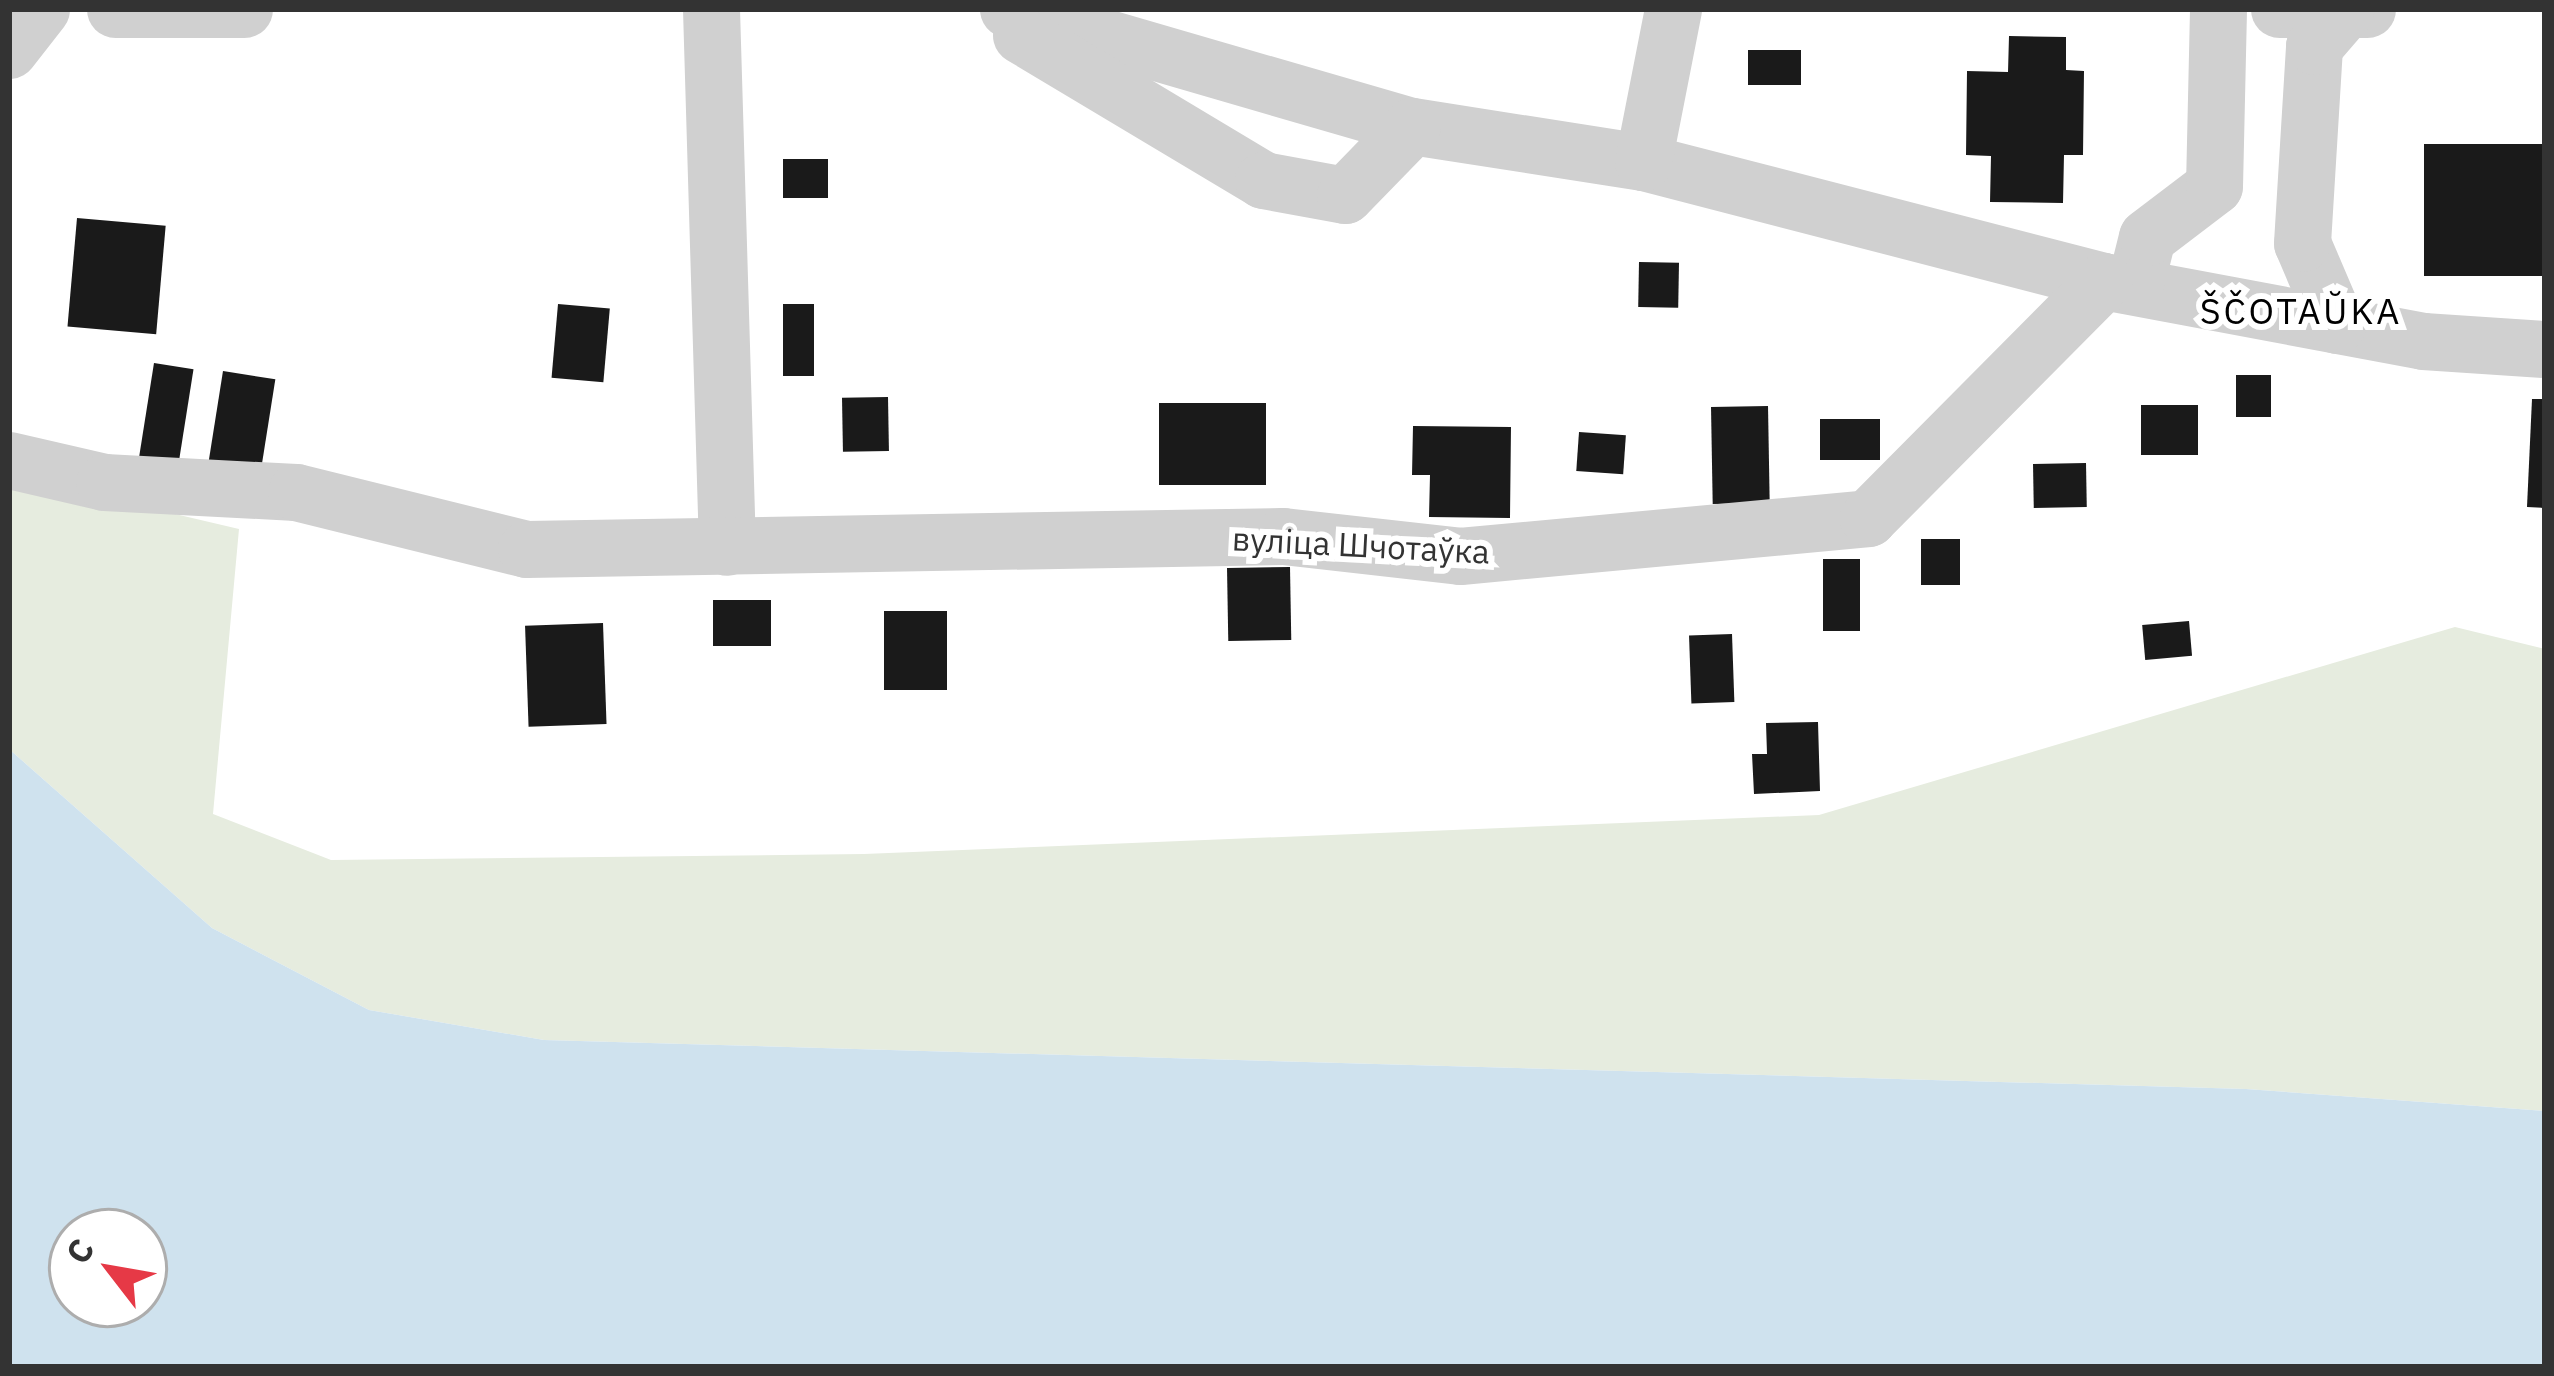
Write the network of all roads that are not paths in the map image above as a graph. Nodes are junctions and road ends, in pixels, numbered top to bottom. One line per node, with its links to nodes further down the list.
1 (41, 9): 12 (street)
2 (115, 9): 3 (street)
3 (244, 9)
4 (711, 9): 19 (street)
5 (976, 9): 13 (street)
6 (1008, 9): 13 (street)
7 (1673, 9): 14 (street)
8 (2218, 9): 15 (street)
9 (2279, 9): 11 (street)
10 (2367, 9): 11 (street)
11 (2345, 10): 16 (street)
12 (9, 50)
13 (1412, 126): 14 (street)
14 (1643, 162): 15 (street)
15 (2119, 283): 16 (street); 19 (street, вуліца Шчотаўка)
16 (2336, 325): 17 (street)
17 (2545, 350)
18 (9, 460): 19 (street, вуліца Шчотаўка)
19 (727, 547)

